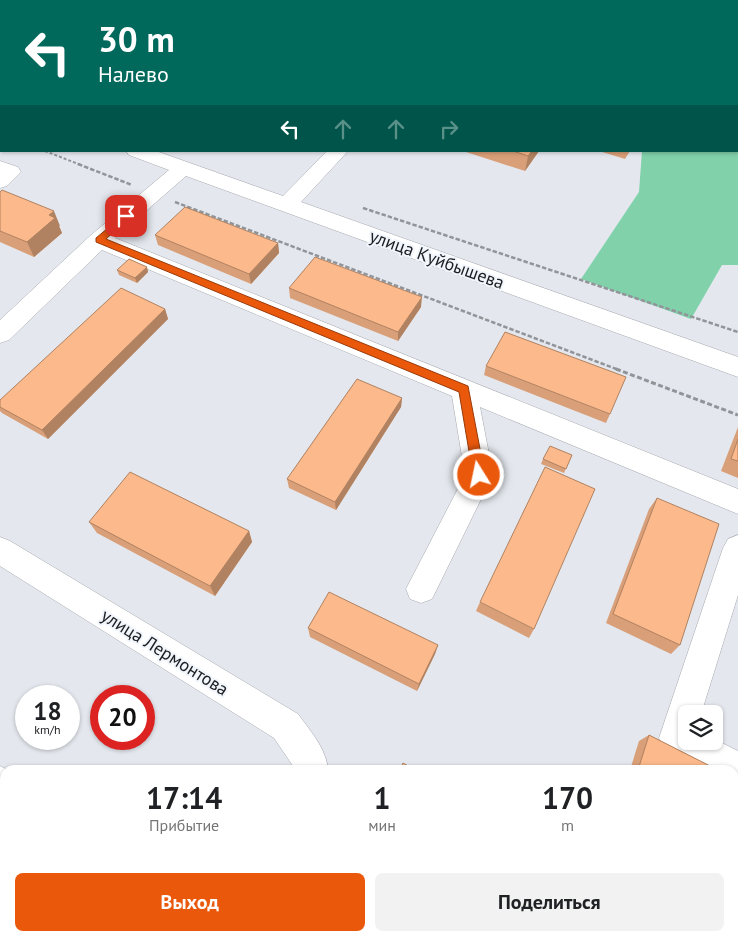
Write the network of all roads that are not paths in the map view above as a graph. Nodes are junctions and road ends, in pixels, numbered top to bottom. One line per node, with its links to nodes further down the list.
1 (139, 152): 4 (street, улица Куйбышева)
2 (337, 152): 6 (street)
3 (0, 167): 5 (street)
4 (183, 168): 6 (street, улица Куйбышева); 7 (street)
5 (0, 181)
6 (286, 204): 9 (street, улица Куйбышева)
7 (100, 240): 8 (street); 10 (street)
8 (0, 334)
9 (738, 367)
10 (464, 389): 11 (street); 14 (street)
11 (738, 502)
12 (738, 548): 16 (street)
13 (0, 550): 15 (street, улица Лермонтова)
14 (421, 589)
15 (310, 765)
16 (730, 765)

